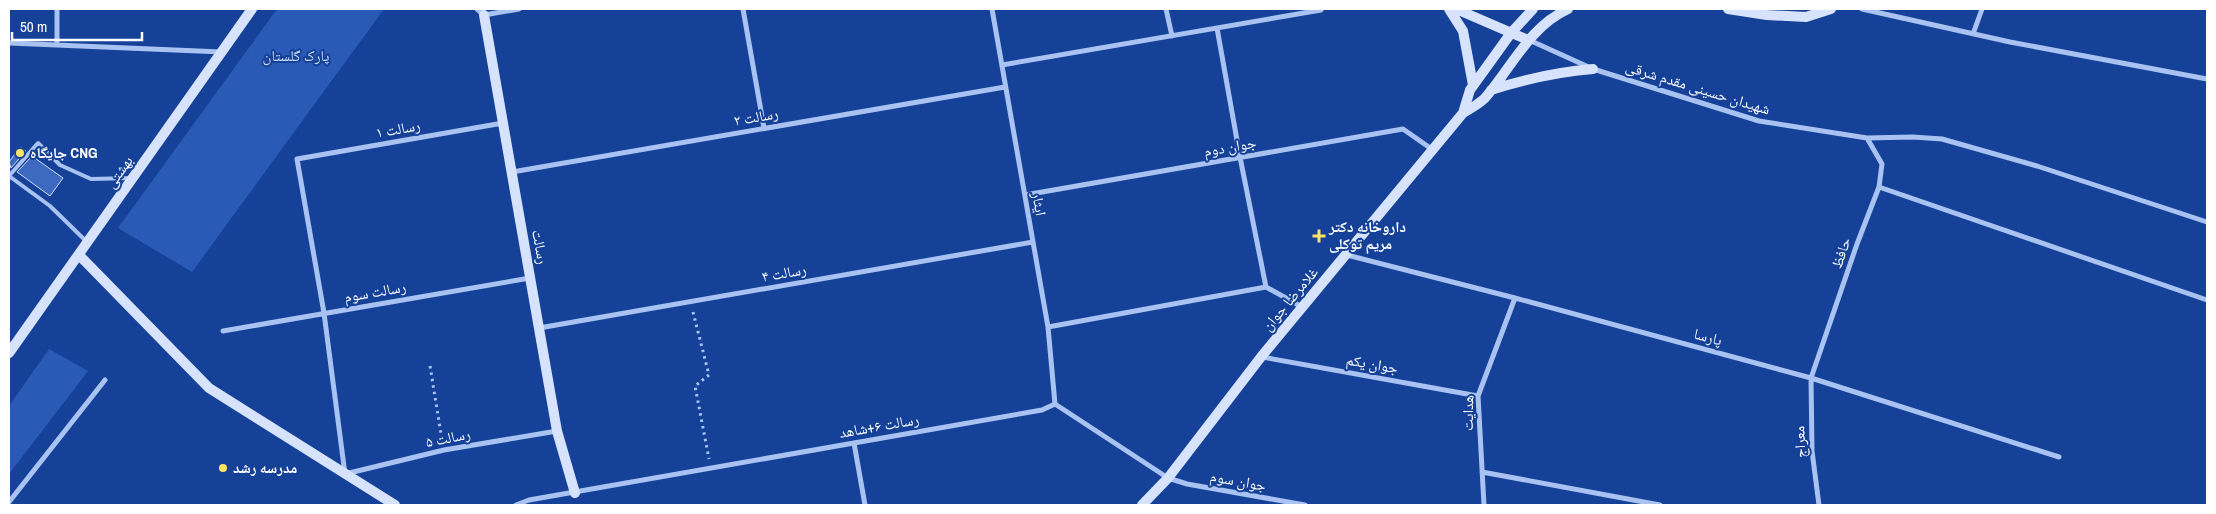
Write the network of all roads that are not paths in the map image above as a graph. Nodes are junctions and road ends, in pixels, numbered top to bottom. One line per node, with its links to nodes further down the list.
1 (56, 9): 23 (street)
2 (252, 9): 24 (main road, بهشتی)
3 (519, 9): 16 (street)
4 (743, 9): 33 (street)
5 (992, 9): 25 (street, ایثار)
6 (1166, 9): 20 (street)
7 (1449, 9): 28 (main road)
8 (1456, 9): 18 (main road)
9 (1533, 9): 18 (main road, غلامرضا جوان)
10 (1568, 9): 21 (main road, غلامرضا جوان)
11 (1728, 9): 12 (main road)
12 (1831, 9)
13 (1862, 9): 19 (street)
14 (1982, 9): 19 (street)
15 (1321, 10): 17 (street)
16 (481, 12): 32 (main road, رسالت)
17 (1217, 28): 20 (street); 36 (street)
18 (1511, 33): 21 (main road); 28 (main road, غلامرضا جوان)
19 (1973, 34): 27 (street)
20 (1172, 36): 25 (street)
21 (1528, 40): 26 (street, شهیدان حسینی مقدم شرقی); 30 (main road, غلامرضا جوان)
22 (9, 43): 23 (street)
23 (57, 45): 24 (street)
24 (222, 52): 39 (main road, بهشتی)
25 (1002, 66): 29 (street, ایثار)
26 (1593, 69): 30 (main road); 34 (street, شهیدان حسینی مقدم شرقی)
27 (2207, 79)
28 (1473, 85): 31 (main road, غلامرضا جوان)
29 (1005, 86): 33 (street, رسالت ۲); 41 (street, ایثار)
30 (1491, 90): 31 (main road, غلامرضا جوان)
31 (1462, 113): 35 (main road, غلامرضا جوان)
32 (503, 123): 37 (main road, رسالت); 52 (street, رسالت ۱)
33 (764, 128): 37 (street, رسالت ۲)
34 (1867, 138): 40 (street, حافظ); 42 (street, شهیدان حسینی مقدم شرقی)
35 (1434, 150): 36 (street, جوان دوم); 46 (main road, غلامرضا جوان)
36 (1240, 158): 41 (street, جوان دوم); 48 (street)
37 (512, 172): 47 (main road, رسالت)
38 (9, 176): 39 (lane); 44 (lane)
39 (133, 178): 44 (main road, بهشتی)
40 (1879, 187): 50 (street); 58 (street, حافظ)
41 (1024, 195): 43 (street, ایثار)
42 (2207, 222)
43 (1033, 242): 53 (street, ایثار); 54 (street, رسالت ۴)
44 (87, 243): 45 (main road, بهشتی)
45 (79, 255): 56 (main road, بهشتی); 66 (main road)
46 (1346, 255): 49 (street, پارسا); 51 (main road, غلامرضا جوان)
47 (531, 278): 52 (street, رسالت سوم); 54 (main road, رسالت)
48 (1266, 288): 51 (street); 53 (street)
49 (1515, 298): 58 (street, پارسا); 60 (street, هدایت)
50 (2207, 300)
51 (1302, 307): 57 (main road, غلامرضا جوان)
52 (324, 313): 55 (street, رسالت سوم); 66 (street)
53 (1048, 327): 61 (street, ایثار)
54 (540, 328): 62 (main road, رسالت)
55 (223, 331)
56 (9, 353)
57 (1261, 357): 60 (street, جوان یکم); 67 (main road, غلامرضا جوان)
58 (1811, 378): 64 (street, پارسا); 77 (street, معراج)
59 (105, 380): 69 (street)
60 (1478, 396): 65 (street, هدایت)
61 (1055, 404): 63 (street, رسالت ۶+شاهد); 67 (street)
62 (557, 431): 66 (street, رسالت ۵); 68 (main road, رسالت)
63 (854, 443): 68 (street, رسالت ۶+شاهد); 72 (street)
64 (2059, 457)
65 (1482, 472): 75 (street, هدایت); 76 (street)
66 (345, 474): 70 (main road)
67 (1168, 478): 73 (main road, غلامرضا جوان); 74 (street, جوان سوم)
68 (575, 493): 71 (street, رسالت ۶+شاهد)
69 (9, 502)
70 (395, 505)
71 (516, 505)
72 (865, 505)
73 (1142, 505)
74 (1305, 505)
75 (1484, 505)
76 (1660, 505)
77 (1819, 505)

